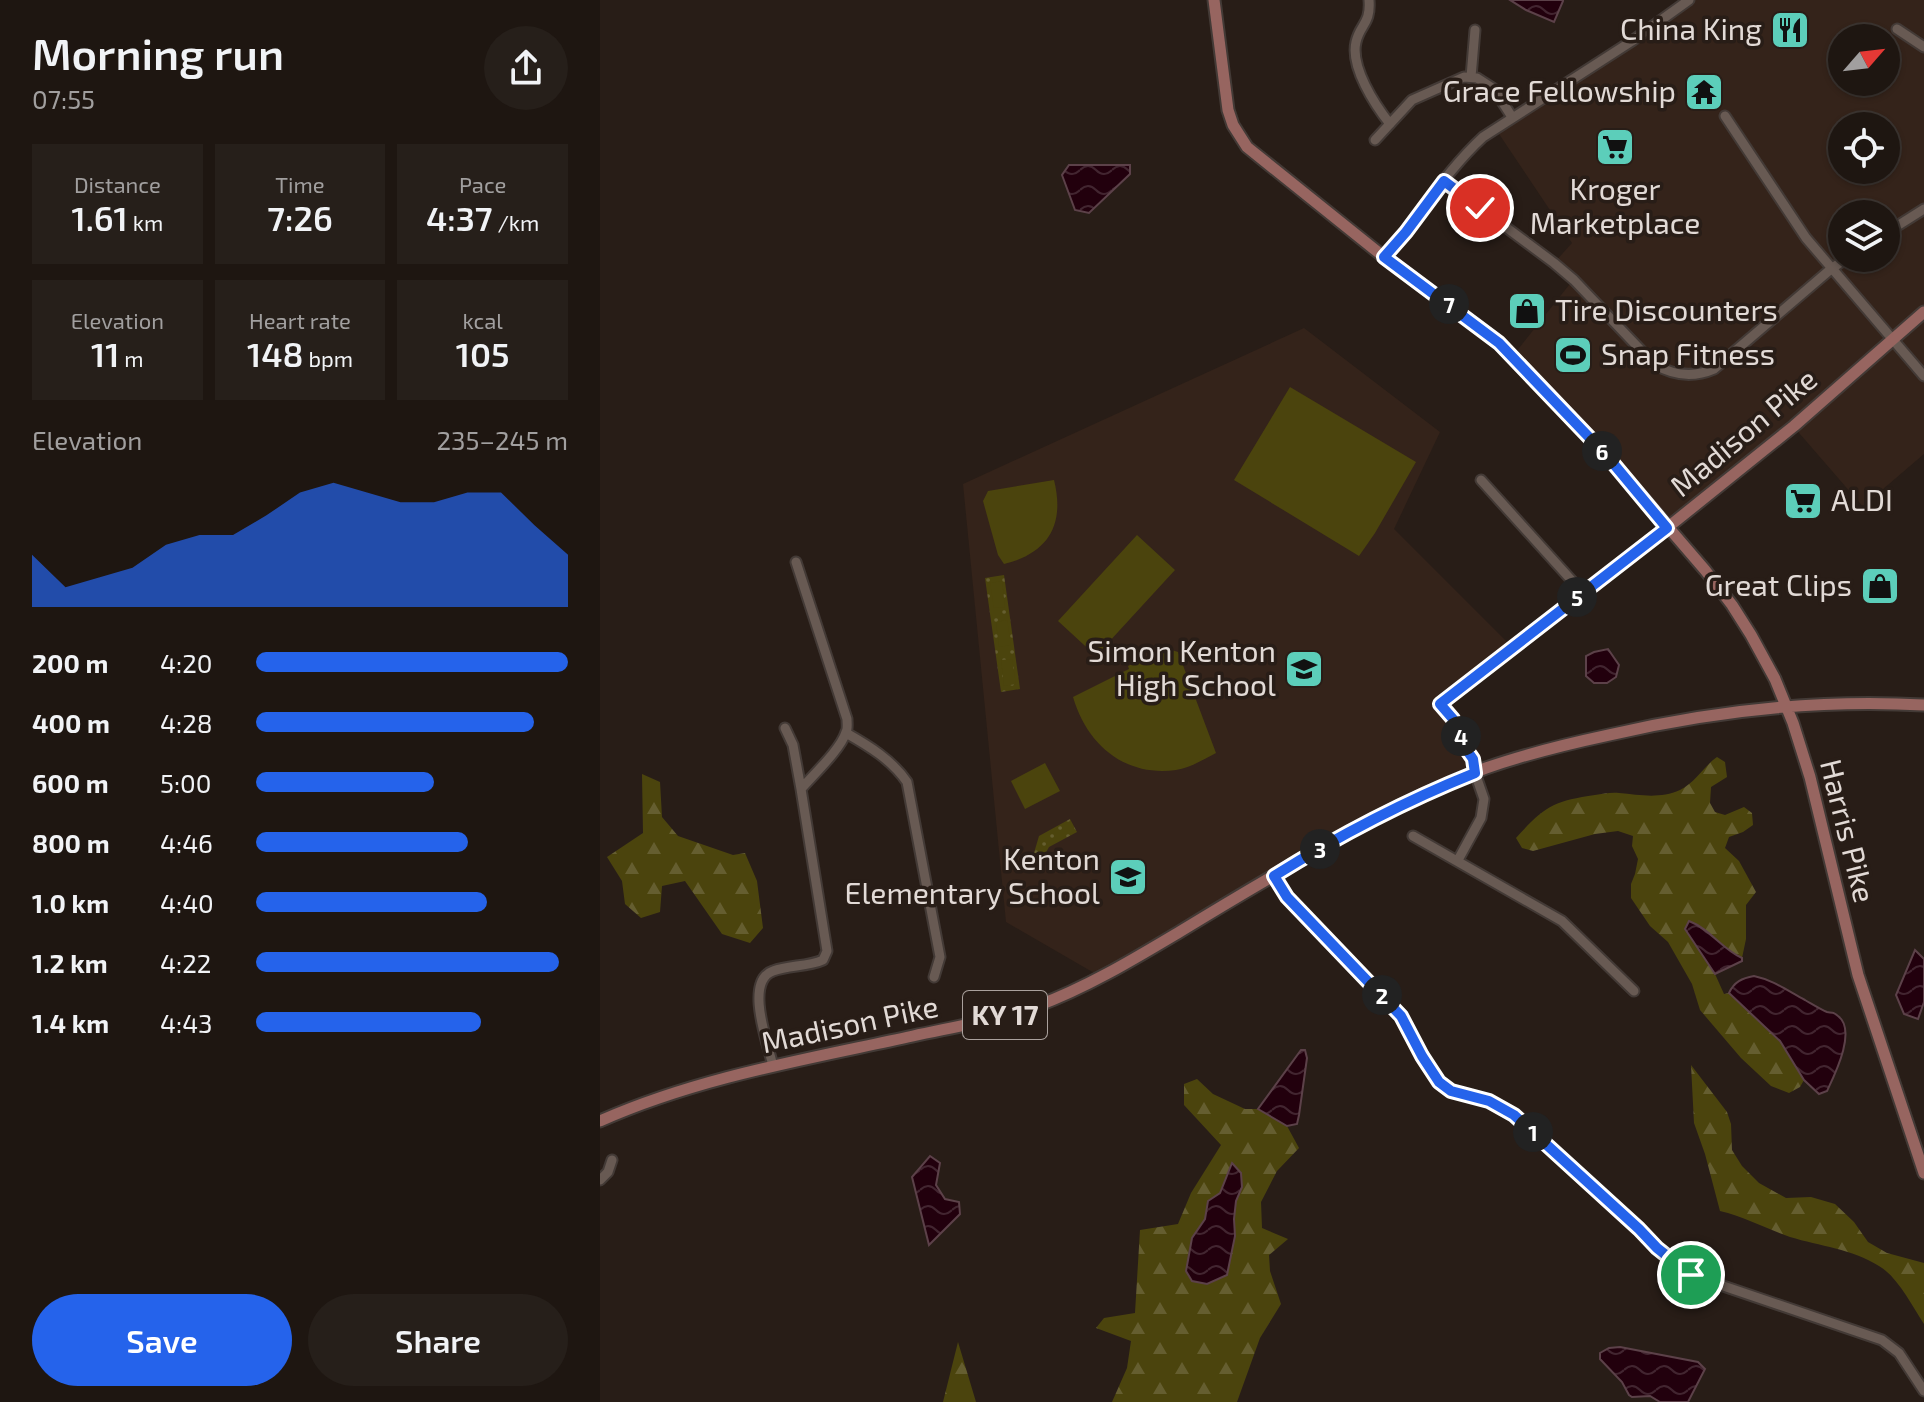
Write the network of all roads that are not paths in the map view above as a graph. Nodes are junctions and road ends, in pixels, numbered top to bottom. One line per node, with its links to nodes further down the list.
1 (1214, 0): 15 (main road, Harris Pike)
2 (1369, 0): 10 (street)
3 (1689, 0): 9 (street)
4 (1475, 30): 7 (street)
5 (1900, 31): 6 (street)
6 (1924, 47)
7 (1471, 77): 9 (street); 10 (street)
8 (1725, 116): 16 (street)
9 (1512, 117): 12 (street)
10 (1390, 124): 11 (street)
11 (1375, 140)
12 (1444, 181): 15 (street); 17 (street)
13 (1924, 209): 14 (street)
14 (1900, 224)
15 (1384, 257): 23 (main road, Harris Pike)
16 (1828, 265)
17 (1828, 272)
18 (1834, 272): 20 (street)
19 (1924, 312): 20 (main road, Madison Pike)
20 (1892, 338): 21 (street); 23 (main road, Madison Pike)
21 (1924, 376)
22 (1481, 480): 25 (street)
23 (1667, 528): 25 (street, Madison Pike); 26 (main road, Harris Pike)
24 (796, 562): 29 (street)
25 (1583, 593): 30 (street, Madison Pike)
26 (1787, 705): 27 (main road, KY 17); 30 (main road, KY 17); 40 (main road, Harris Pike)
27 (1924, 705)
28 (785, 728): 31 (street)
29 (846, 733): 31 (street); 35 (street)
30 (1475, 773): 33 (street); 34 (main road, KY 17)
31 (801, 789): 37 (street)
32 (1413, 836): 33 (street)
33 (1458, 860): 36 (street)
34 (1274, 876): 37 (main road, Madison Pike / KY 17); 42 (street)
35 (934, 977)
36 (1634, 991)
37 (773, 1066): 38 (main road, Madison Pike / KY 17)
38 (600, 1121)
39 (612, 1160): 41 (street)
40 (1924, 1173)
41 (600, 1180)
42 (1924, 1391)

